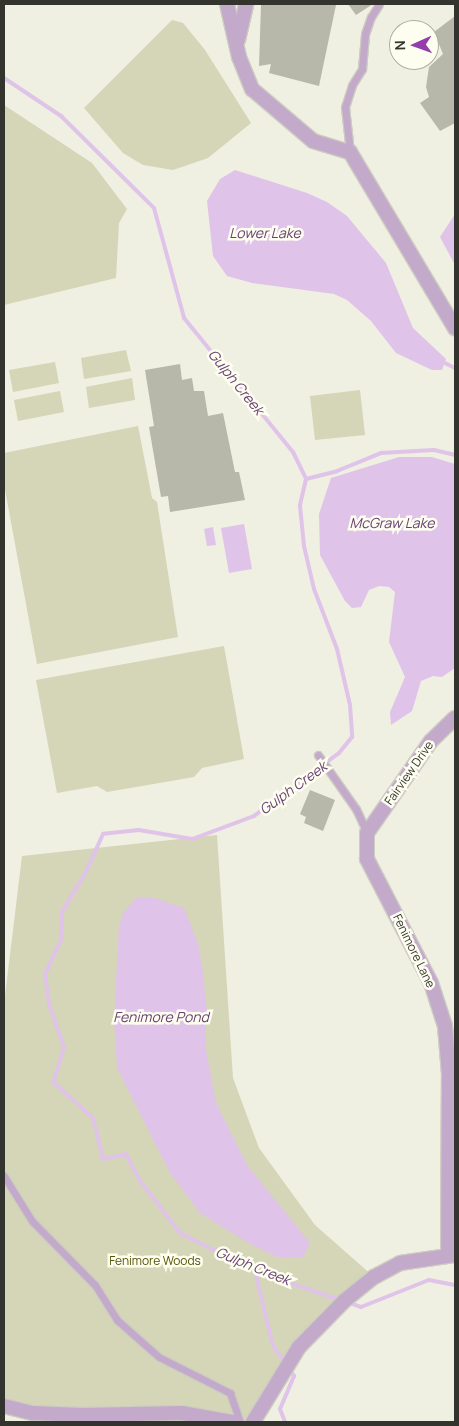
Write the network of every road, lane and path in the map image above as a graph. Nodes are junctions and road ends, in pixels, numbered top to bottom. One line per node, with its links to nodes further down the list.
1 (227, 4): 4 (street)
2 (246, 4): 4 (street)
3 (379, 4): 5 (lane)
4 (237, 45): 5 (street)
5 (350, 152): 6 (street)
6 (455, 328)
7 (455, 718): 9 (street, Fairview Drive)
8 (318, 755): 9 (lane)
9 (367, 833): 11 (street, Fenimore Lane)
10 (4, 1176): 15 (lane)
11 (452, 1254): 16 (street)
12 (4, 1406): 13 (street)
13 (127, 1417): 14 (street)
14 (233, 1422)
15 (240, 1422)
16 (253, 1422)

